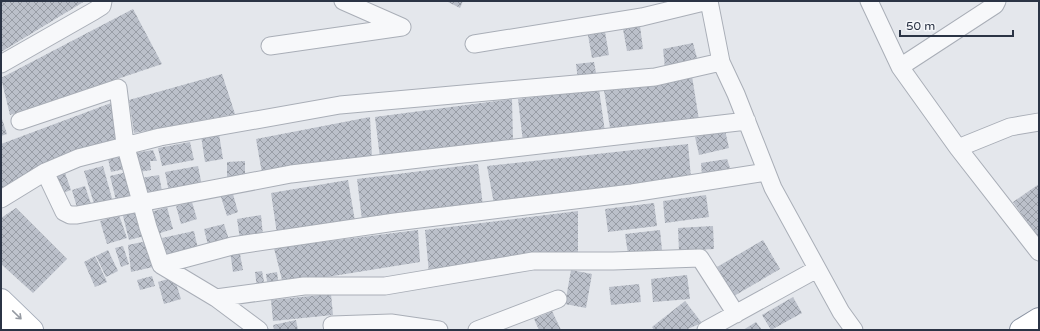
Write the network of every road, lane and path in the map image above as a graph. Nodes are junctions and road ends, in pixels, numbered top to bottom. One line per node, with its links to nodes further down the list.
1 (103, 1): 9 (street)
2 (343, 1): 7 (street)
3 (708, 1): 6 (street); 8 (street)
4 (869, 1): 10 (street)
5 (997, 1): 10 (street)
6 (474, 44)
7 (270, 46)
8 (720, 62): 12 (street); 14 (street)
9 (1, 64)
10 (900, 67): 15 (street)
11 (20, 121): 14 (street)
12 (747, 122): 17 (street); 19 (street)
13 (1039, 122): 15 (street)
14 (126, 144): 16 (street); 19 (street)
15 (958, 148): 20 (street)
16 (45, 172): 18 (street); 19 (street)
17 (766, 172): 21 (street); 22 (street)
18 (1, 199)
19 (141, 203): 21 (street)
20 (1039, 252)
21 (161, 265): 23 (street)
22 (818, 269): 26 (street); 36 (street)
23 (216, 298): 26 (street); 31 (street)
24 (558, 299): 34 (street)
25 (1, 300): 30 (main road, one-way to 30)
26 (736, 314): 35 (street)
27 (1039, 319): 37 (main road)
28 (1, 325): 29 (main road)
29 (5, 330)
30 (32, 330)
31 (259, 330)
32 (333, 330): 33 (street)
33 (438, 330)
34 (477, 330)
35 (706, 330)
36 (854, 330)
37 (1021, 330)

